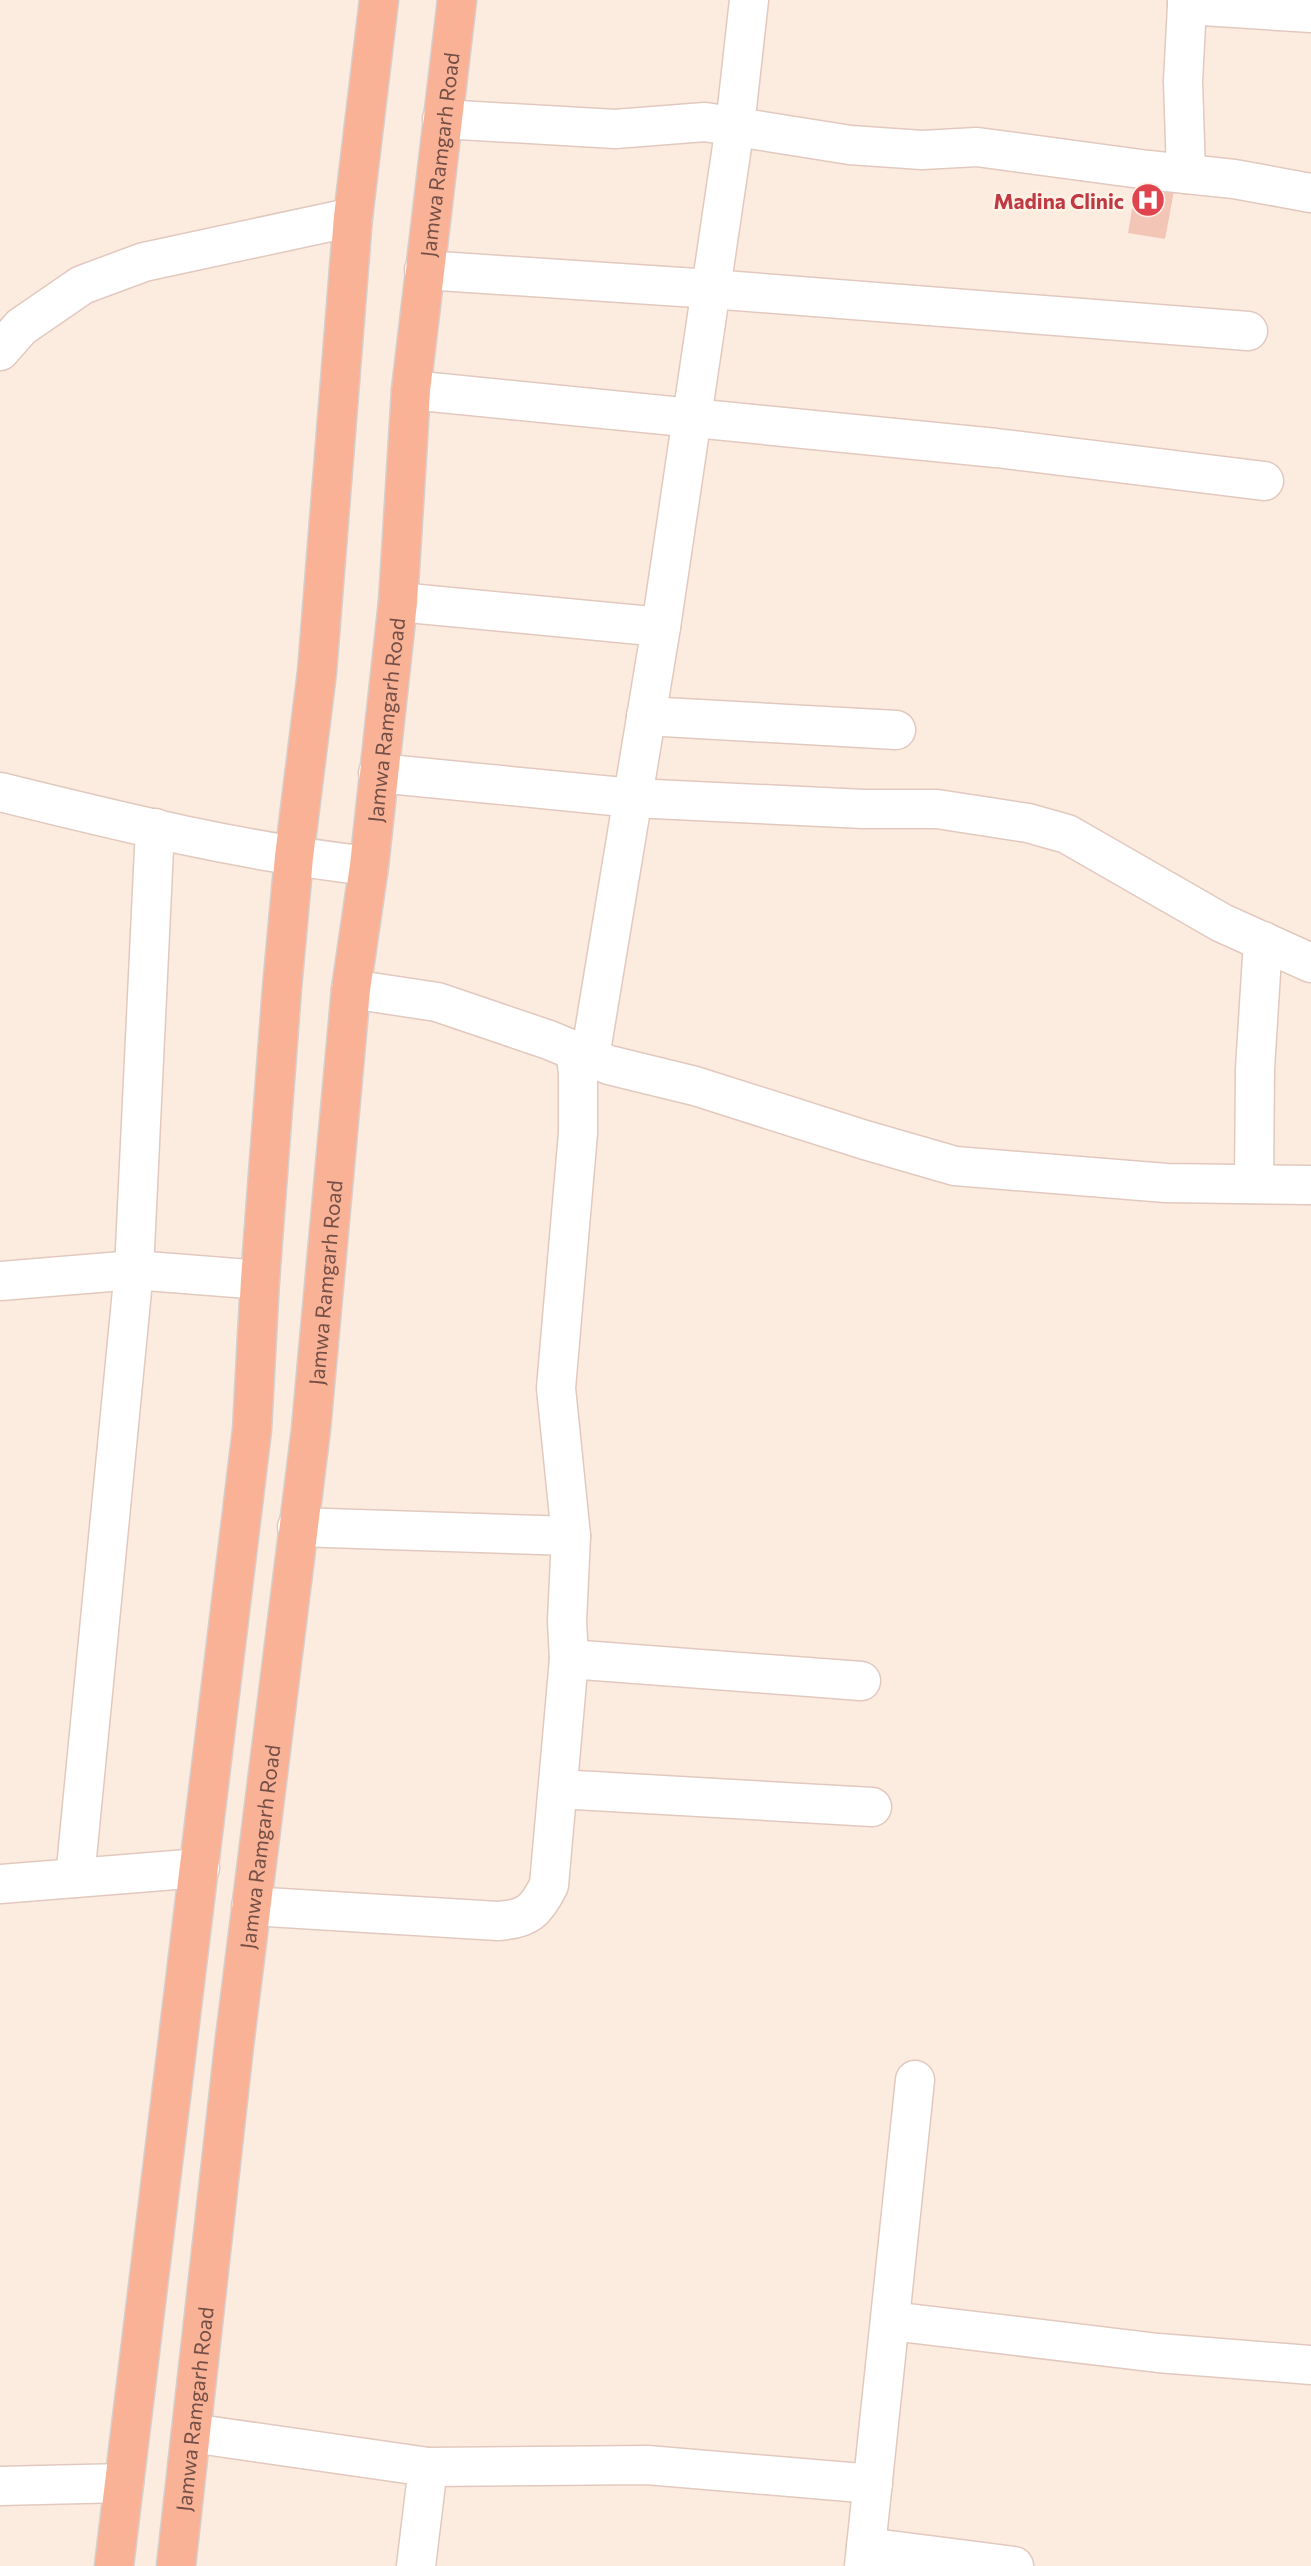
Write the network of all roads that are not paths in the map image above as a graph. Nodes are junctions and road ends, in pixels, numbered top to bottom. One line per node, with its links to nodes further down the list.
1 (379, 0): 10 (highway)
2 (457, 0): 6 (highway, Jamwa Ramgarh Road)
3 (749, 0): 7 (street)
4 (1187, 3): 5 (street); 8 (street)
5 (1311, 13)
6 (442, 119): 7 (street); 11 (highway, Jamwa Ramgarh Road)
7 (735, 126): 8 (street); 12 (street)
8 (1186, 174): 9 (street)
9 (1311, 193)
10 (353, 217): 14 (street); 26 (highway)
11 (424, 270): 12 (street); 15 (highway, Jamwa Ramgarh Road)
12 (711, 289): 13 (street); 16 (street)
13 (1248, 331)
14 (0, 351)
15 (411, 390): 16 (street); 18 (highway, Jamwa Ramgarh Road)
16 (692, 416): 17 (street); 19 (street)
17 (1264, 481)
18 (398, 602): 19 (street); 22 (highway, Jamwa Ramgarh Road)
19 (661, 627): 20 (street)
20 (646, 716): 21 (street); 24 (street)
21 (895, 730)
22 (378, 773): 24 (street); 27 (highway, Jamwa Ramgarh Road)
23 (0, 792): 25 (street)
24 (633, 798): 28 (street); 31 (street)
25 (155, 828): 26 (street); 34 (street)
26 (295, 857): 27 (street); 35 (highway)
27 (369, 866): 30 (highway, Jamwa Ramgarh Road)
28 (1263, 941): 29 (street); 32 (street)
29 (1311, 963)
30 (351, 989): 31 (street); 37 (highway, Jamwa Ramgarh Road)
31 (583, 1054): 32 (street); 38 (street)
32 (1254, 1184): 33 (street)
33 (1311, 1185)
34 (134, 1270): 35 (street); 36 (street); 44 (street)
35 (260, 1280): 43 (highway)
36 (0, 1281)
37 (297, 1527): 38 (street); 46 (highway, Jamwa Ramgarh Road)
38 (571, 1536): 39 (street)
39 (569, 1659): 40 (street); 41 (street)
40 (861, 1681)
41 (558, 1789): 42 (street); 46 (street)
42 (872, 1807)
43 (200, 1868): 44 (street); 52 (highway)
44 (75, 1878): 45 (street)
45 (0, 1884)
46 (251, 1906): 50 (highway, Jamwa Ramgarh Road)
47 (915, 2080): 48 (street)
48 (891, 2321): 49 (street); 53 (street)
49 (1311, 2365)
50 (191, 2433): 51 (street); 57 (highway, Jamwa Ramgarh Road)
51 (428, 2467): 53 (street); 58 (street)
52 (124, 2483): 54 (street); 56 (highway)
53 (873, 2484): 55 (street)
54 (0, 2486)
55 (865, 2556): 59 (street)
56 (114, 2566)
57 (176, 2566)
58 (416, 2566)
59 (1014, 2566)

